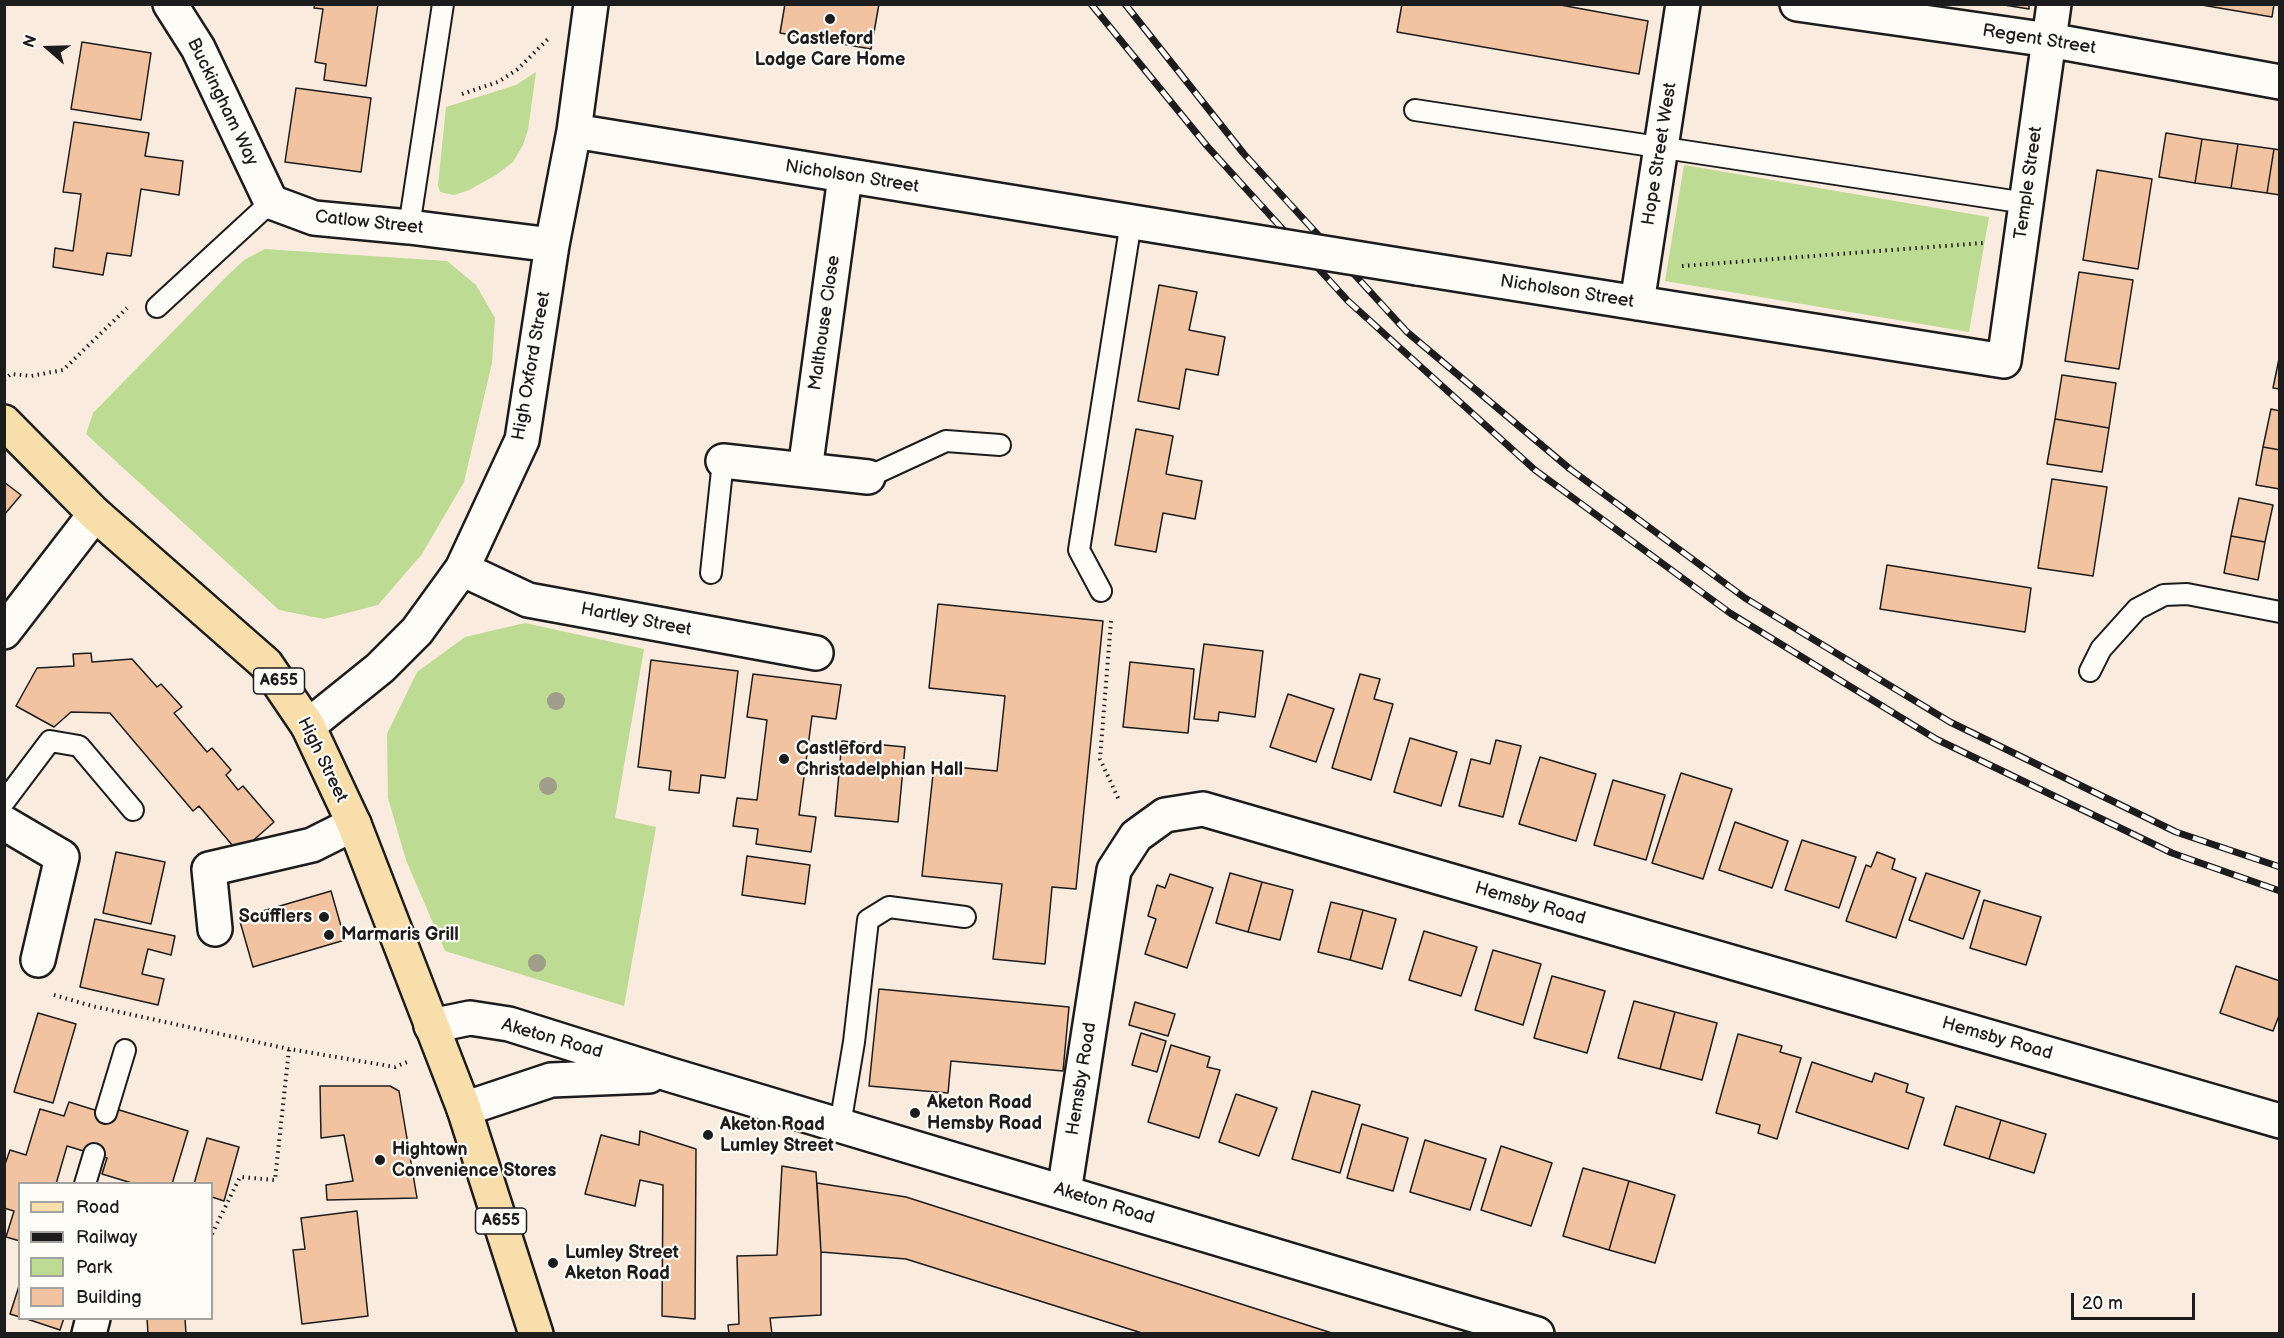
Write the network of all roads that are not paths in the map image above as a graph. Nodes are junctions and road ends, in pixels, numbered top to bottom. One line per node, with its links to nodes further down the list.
1 (170, 4): 13 (street, Buckingham Way)
2 (443, 4): 16 (lane)
3 (591, 4): 10 (street, High Oxford Street)
4 (1683, 4): 11 (street, Hope Street West)
5 (1797, 4): 7 (street, Regent Street)
6 (2054, 4): 7 (street, Temple Street)
7 (2049, 40): 8 (street, Regent Street); 14 (street, Temple Street)
8 (2280, 82)
9 (1415, 110): 11 (lane)
10 (574, 131): 12 (street, Nicholson Street); 17 (street, High Oxford Street)
11 (1662, 148): 14 (lane); 18 (street, Hope Street West)
12 (845, 177): 15 (street, Nicholson Street); 24 (street, Malthouse Close)
13 (271, 202): 16 (street, Catlow Street); 19 (lane)
14 (2026, 203): 20 (street, Temple Street)
15 (1131, 222): 18 (street, Nicholson Street, bridge); 29 (lane)
16 (408, 227): 17 (street, Catlow Street)
17 (552, 245): 27 (street, High Oxford Street)
18 (1637, 303): 20 (street, Nicholson Street)
19 (157, 307)
20 (2004, 361)
21 (4, 422): 26 (main road, High Street / A655)
22 (1000, 445): 25 (lane)
23 (723, 461): 24 (street); 28 (lane)
24 (805, 470): 25 (street)
25 (868, 477)
26 (95, 514): 31 (street); 34 (main road, High Street / A655)
27 (462, 569): 32 (street, Hartley Street); 34 (street, High Oxford Street)
28 (711, 573)
29 (1101, 591)
30 (2280, 612): 33 (lane)
31 (4, 632)
32 (816, 653)
33 (2090, 671)
34 (308, 726): 37 (main road, High Street / A655)
35 (134, 810): 36 (lane)
36 (6, 817): 40 (street)
37 (354, 824): 39 (street); 41 (main road, High Street / A655)
38 (964, 917): 47 (lane)
39 (215, 929)
40 (38, 960)
41 (436, 1038): 43 (street, Aketon Road); 44 (main road, A655)
42 (125, 1050): 45 (lane)
43 (671, 1075): 44 (street, Aketon Road); 47 (street, Aketon Road)
44 (465, 1109): 51 (main road, A655)
45 (106, 1113)
46 (2280, 1122): 50 (street, Hemsby Road)
47 (840, 1125): 50 (street, Aketon Road)
48 (94, 1154): 49 (lane)
49 (86, 1182)
50 (1064, 1192): 52 (street, Aketon Road)
51 (536, 1334)
52 (1537, 1334)

